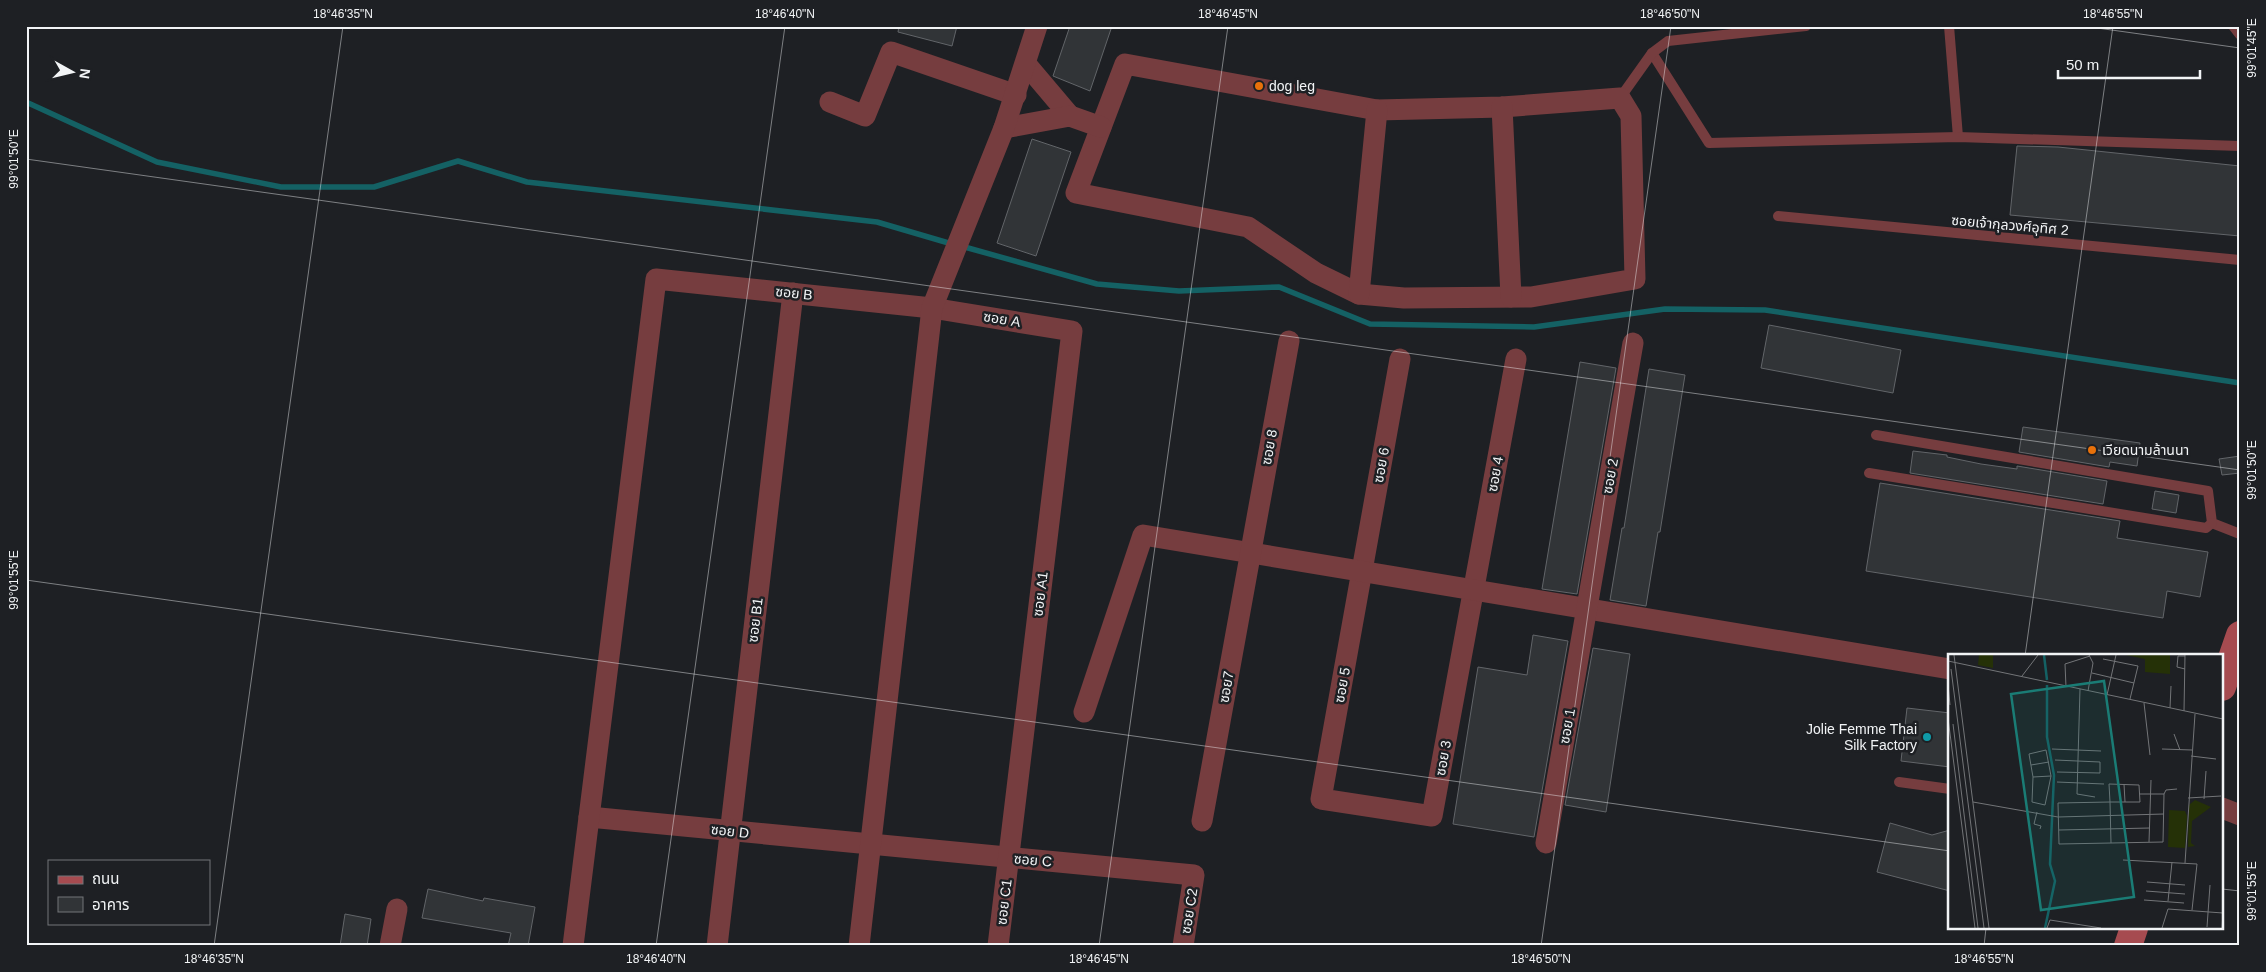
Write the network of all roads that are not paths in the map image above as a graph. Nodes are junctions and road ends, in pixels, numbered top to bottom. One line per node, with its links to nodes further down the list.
1 (1038, 26): 7 (street)
2 (1806, 26): 6 (lane)
3 (1949, 26): 16 (lane)
4 (2232, 26): 5 (lane)
5 (2240, 35)
6 (1652, 53): 9 (lane); 16 (lane)
7 (1026, 64): 8 (street); 13 (street)
8 (1016, 95): 10 (street); 15 (street)
9 (1620, 98): 11 (street); 22 (street)
10 (830, 102)
11 (1502, 107): 12 (street); 22 (street)
12 (1378, 110): 14 (street); 21 (street)
13 (1070, 116): 14 (street); 15 (street)
14 (1101, 127): 21 (street)
15 (1004, 128): 23 (street)
16 (1958, 137): 17 (lane)
17 (2240, 146)
18 (1778, 216): 19 (lane, ซอยเจ้ากุลวงศ์อุทิศ 2)
19 (2240, 260)
20 (793, 293): 23 (street, ซอย B); 46 (street, ซอย B); 48 (street, ซอย B1)
21 (1359, 294): 22 (street)
22 (1511, 297)
23 (932, 308): 24 (street, ซอย A); 49 (street)
24 (1072, 331): 51 (street, ซอย A1)
25 (1289, 341): 33 (street, ซอย 8)
26 (1633, 343): 36 (street, ซอย 2)
27 (1400, 359): 34 (street, ซอย 6)
28 (1516, 359): 35 (street, ซอย 4)
29 (1876, 435): 31 (lane)
30 (1869, 473): 31 (lane)
31 (2212, 522): 32 (lane)
32 (2240, 534)
33 (1250, 552): 34 (street); 40 (street); 47 (street, ซอย7)
34 (1362, 571): 35 (street); 43 (street, ซอย 5)
35 (1474, 590): 36 (street); 43 (street, ซอย 3)
36 (1587, 608): 38 (street); 50 (street, ซอย 1)
37 (2240, 635): 39 (main road)
38 (1948, 669)
39 (2224, 681)
40 (1084, 712)
41 (1899, 782): 42 (lane)
42 (1948, 789)
43 (1321, 799)
44 (2224, 809): 45 (street)
45 (2240, 816)
46 (589, 817): 48 (street, ซอย D); 56 (street)
47 (1202, 821)
48 (731, 830): 49 (street, ซอย D); 57 (street, ซอย B1)
49 (871, 844): 51 (street, ซอย C); 58 (street)
50 (1546, 844)
51 (1009, 858): 52 (street, ซอย C); 59 (street, ซอย C1)
52 (1194, 875): 60 (street, ซอย C2)
53 (397, 909): 55 (street)
54 (2133, 930): 61 (main road)
55 (390, 946)
56 (573, 946)
57 (717, 946)
58 (860, 946)
59 (998, 946)
60 (1183, 946)
61 (2128, 946)

